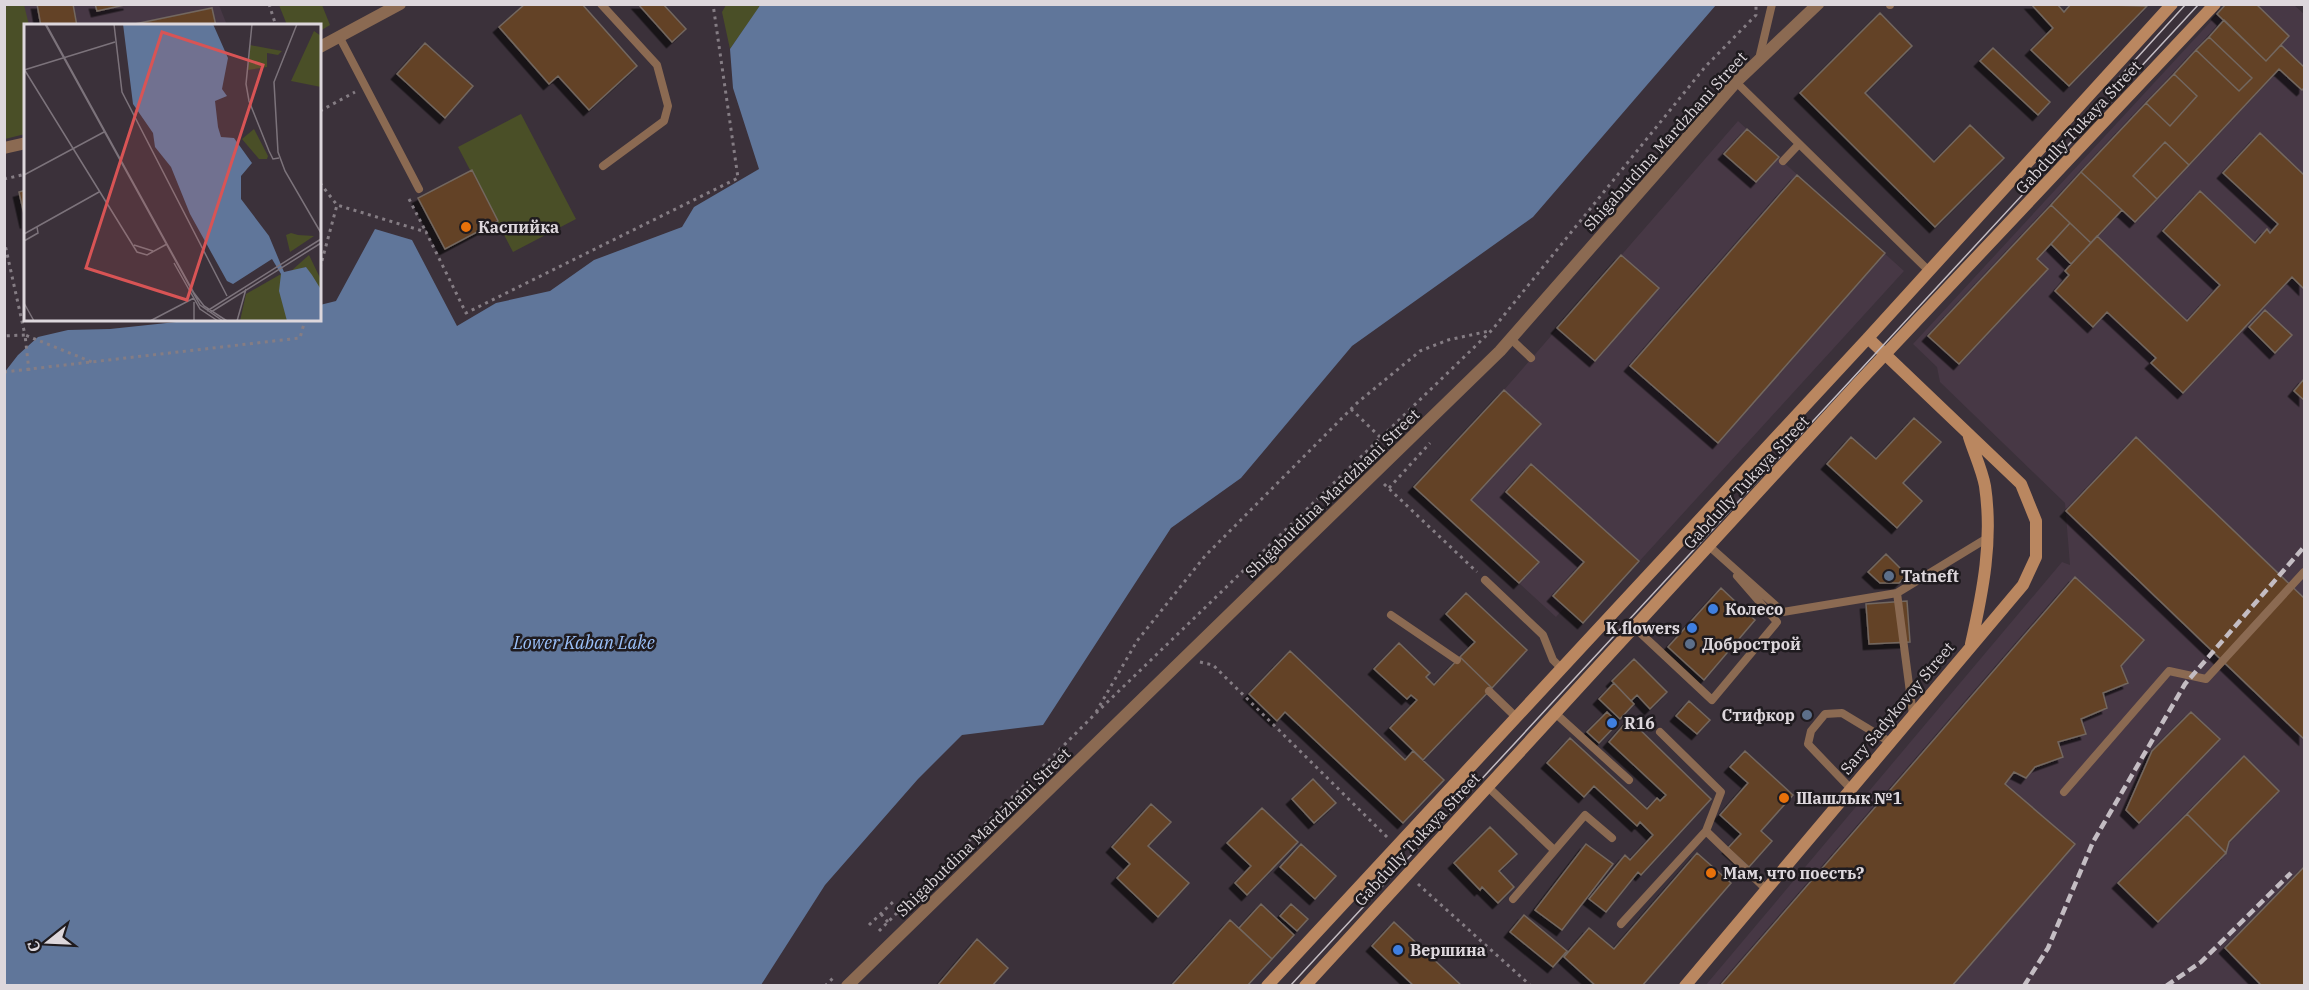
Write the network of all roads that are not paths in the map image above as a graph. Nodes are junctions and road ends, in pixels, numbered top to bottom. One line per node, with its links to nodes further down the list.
1 (400, 4): 7 (street)
2 (601, 4): 15 (lane)
3 (1772, 4): 9 (lane)
4 (1818, 4): 9 (street, Shigabutdina Mardzhani Street)
5 (2172, 4): 17 (main road, Gabdully Tukaya Street)
6 (2215, 4): 20 (main road, Gabdully Tukaya Street)
7 (340, 38): 8 (street); 16 (lane)
8 (321, 47)
9 (1759, 60): 10 (street, Shigabutdina Mardzhani Street)
10 (1736, 82): 12 (lane); 19 (street, Shigabutdina Mardzhani Street)
11 (24, 143): 13 (street)
12 (1799, 144): 14 (lane); 17 (lane)
13 (4, 148)
14 (1783, 161)
15 (603, 166)
16 (419, 189)
17 (1928, 270): 18 (main road, Gabdully Tukaya Street)
18 (1868, 338): 20 (main road, Sary Sadykovoy Street); 33 (main road, Gabdully Tukaya Street)
19 (1511, 339): 21 (lane); 50 (street, Shigabutdina Mardzhani Street)
20 (1887, 355): 22 (main road, Sary Sadykovoy Street); 24 (main road, Gabdully Tukaya Street)
21 (1532, 358)
22 (1969, 437): 23 (main road); 31 (main road, Sary Sadykovoy Street)
23 (1989, 537): 28 (lane); 31 (main road)
24 (1709, 546): 25 (lane); 30 (main road, Gabdully Tukaya Street)
25 (1720, 556): 28 (lane); 30 (lane)
26 (2304, 572): 43 (lane)
27 (1485, 580): 33 (lane)
28 (1897, 593): 36 (lane)
29 (1391, 615): 32 (lane)
30 (1634, 627): 35 (main road, Gabdully Tukaya Street)
31 (1971, 645): 36 (main road, Sary Sadykovoy Street)
32 (1457, 660)
33 (1561, 668): 37 (main road, Gabdully Tukaya Street)
34 (1489, 691): 37 (lane)
35 (1555, 713): 40 (lane); 41 (main road, Gabdully Tukaya Street)
36 (1913, 715): 39 (main road, Sary Sadykovoy Street)
37 (1516, 717): 51 (main road, Gabdully Tukaya Street)
38 (1660, 732): 44 (lane)
39 (1890, 742): 42 (main road, Sary Sadykovoy Street); 42 (lane)
40 (1629, 780)
41 (1488, 787): 46 (lane); 52 (main road, Gabdully Tukaya Street)
42 (1851, 789): 47 (main road, Sary Sadykovoy Street)
43 (2064, 792)
44 (1706, 831): 47 (lane); 49 (lane)
45 (1612, 838): 46 (lane)
46 (1554, 850): 48 (lane)
47 (1766, 889): 53 (main road, Sary Sadykovoy Street)
48 (1513, 899)
49 (1621, 924)
50 (848, 986)
51 (1267, 986)
52 (1305, 986)
53 (1685, 986)

